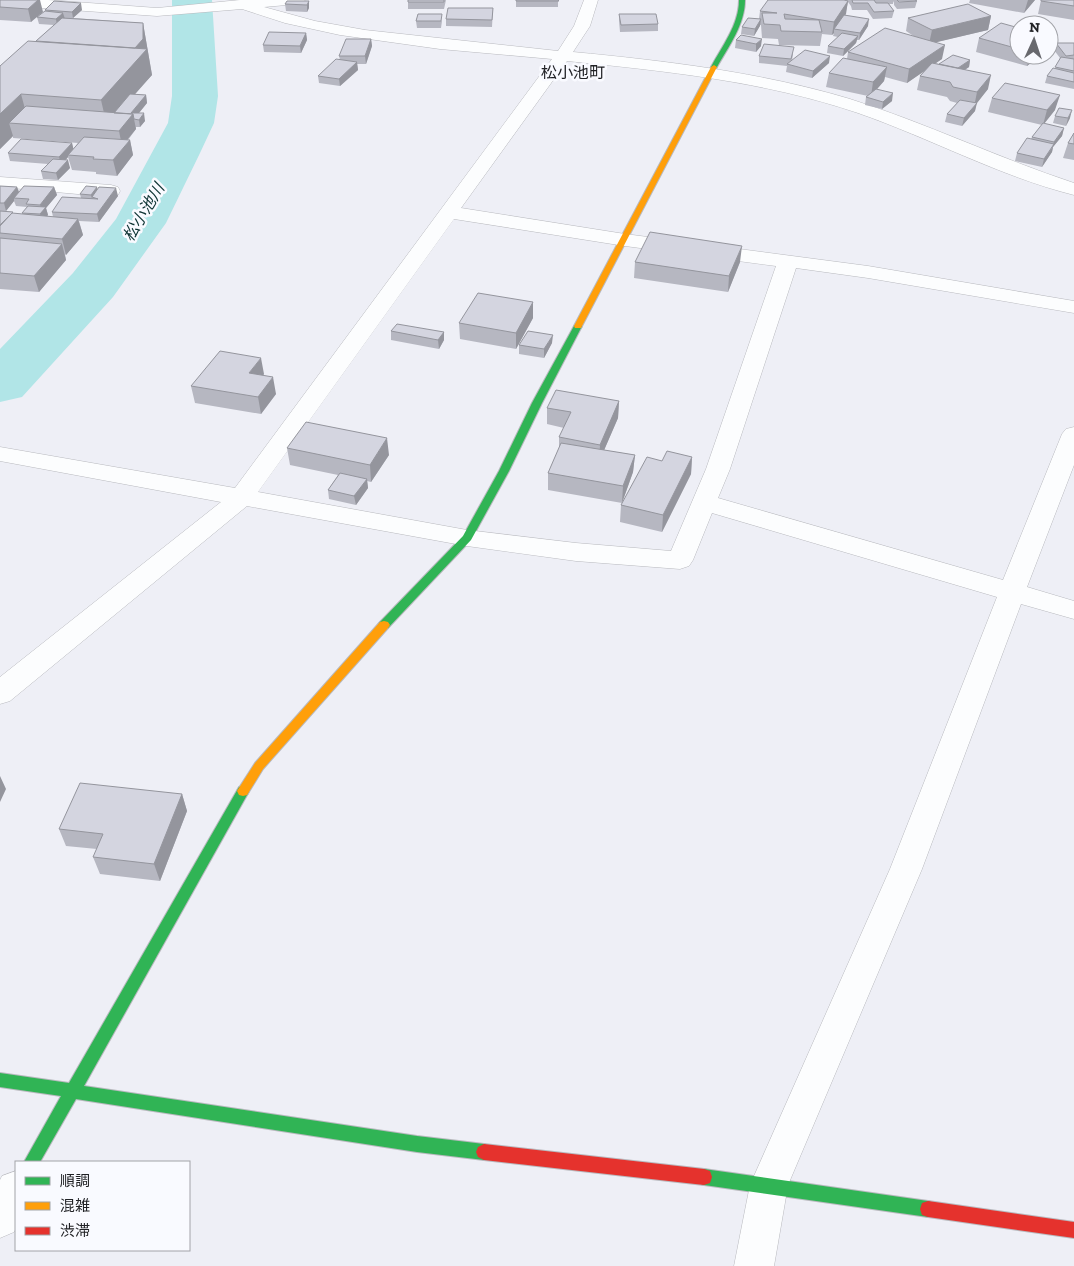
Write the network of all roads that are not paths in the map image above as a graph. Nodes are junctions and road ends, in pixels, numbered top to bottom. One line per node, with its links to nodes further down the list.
1 (0, 0): 6 (street)
2 (298, 0): 5 (street)
3 (590, 0): 8 (street)
4 (742, 0): 9 (street)
5 (242, 4): 6 (street); 8 (street)
6 (93, 6): 7 (street)
7 (79, 19)
8 (562, 57): 9 (street); 13 (street)
9 (709, 73): 11 (street); 14 (street)
10 (0, 182): 12 (street)
11 (1074, 189)
12 (110, 192)
13 (448, 212): 14 (street); 19 (street)
14 (625, 240): 15 (street); 21 (street)
15 (788, 261): 16 (street); 20 (street)
16 (1074, 308)
17 (1074, 434): 22 (street)
18 (0, 454): 19 (street)
19 (241, 498): 21 (street); 24 (street)
20 (704, 502): 21 (street); 22 (street)
21 (467, 538): 26 (street)
22 (1012, 592): 23 (street); 28 (street)
23 (1074, 610)
24 (0, 693)
25 (0, 1080): 26 (street)
26 (74, 1092): 27 (street); 28 (street)
27 (33, 1161)
28 (769, 1185): 31 (street); 32 (street)
29 (15, 1192): 30 (street)
30 (0, 1218)
31 (1074, 1230)
32 (754, 1266)

